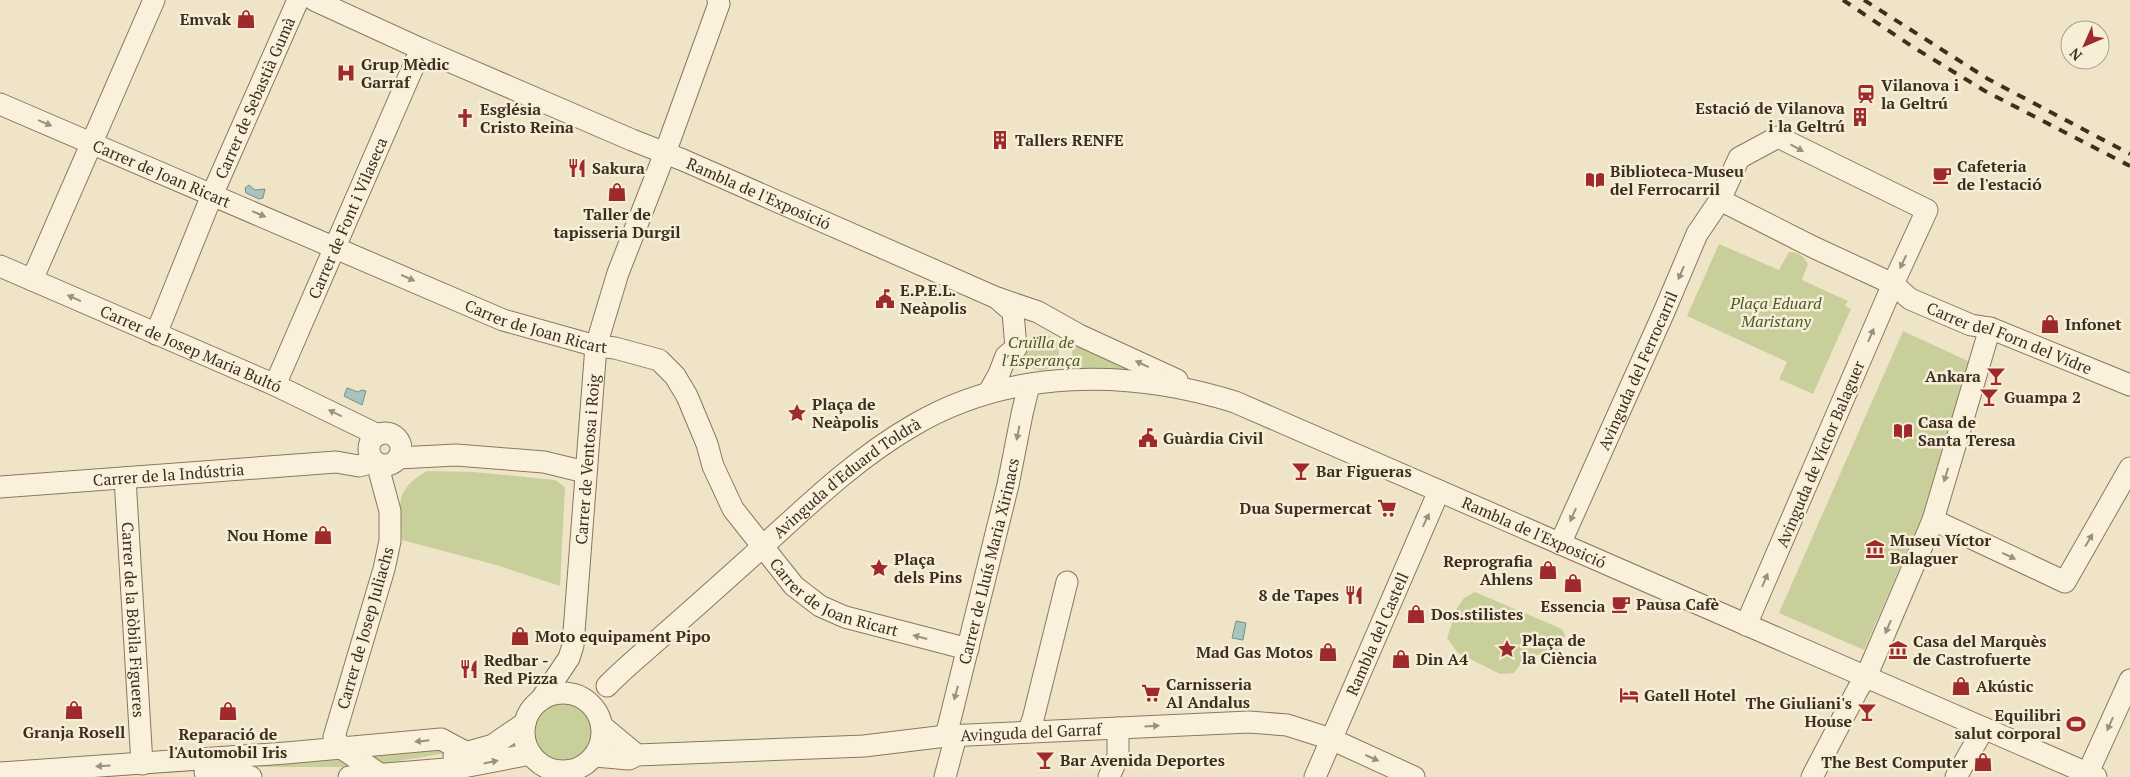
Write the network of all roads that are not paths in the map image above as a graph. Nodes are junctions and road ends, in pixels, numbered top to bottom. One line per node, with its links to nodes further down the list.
1 (154, 0): 7 (street)
2 (298, 0): 9 (street, Carrer de Sebastià Gumà)
3 (314, 0): 5 (street, Rambla de l'Exposició)
4 (718, 0): 8 (street, Carrer de Ventosa i Roig)
5 (421, 49): 8 (street, Rambla de l'Exposició); 11 (street, Carrer de Font i Vilaseca)
6 (0, 104): 7 (street, Carrer de Joan Ricart, one-way to 7)
7 (92, 142): 9 (street, Carrer de Joan Ricart); 13 (street)
8 (665, 152): 15 (street, Rambla de l'Exposició); 18 (street, Carrer de Ventosa i Roig)
9 (212, 195): 11 (street, Carrer de Joan Ricart, one-way to 11); 17 (street, Carrer de Sebastià Gumà)
10 (1720, 200): 14 (street); 14 (street, one-way to 14); 31 (street, Avinguda del Ferrocarril, one-way to 31)
11 (335, 247): 18 (street, Carrer de Joan Ricart, one-way to 18); 19 (street, Carrer de Font i Vilaseca)
12 (0, 266): 13 (street, Carrer de Josep Maria Bultó)
13 (32, 280): 17 (street, Carrer de Josep Maria Bultó, one-way to 13)
14 (1893, 284): 16 (street, Carrer del Forn del Vidre); 34 (street, Avinguda de Víctor Balaguer, one-way to 14)
15 (997, 298): 22 (street); 23 (street, Rambla de l'Exposició, one-way to 15)
16 (1990, 328): 21 (street, Carrer del Forn del Vidre); 30 (street, one-way to 30)
17 (156, 334): 19 (street, Carrer de Josep Maria Bultó)
18 (596, 346): 26 (street, Carrer de Ventosa i Roig); 32 (street, Carrer de Joan Ricart)
19 (275, 385): 24 (street, Carrer de Josep Maria Bultó, one-way to 19)
20 (1030, 385): 22 (street, Avinguda d'Eduard Toldrà); 23 (street, Rambla de l'Exposició); 35 (street, Carrer de Lluís Maria Xirinacs, one-way to 35)
21 (2130, 385)
22 (989, 392): 32 (street, Avinguda d'Eduard Toldrà)
23 (1202, 392): 29 (street, Rambla de l'Exposició)
24 (385, 451): 26 (street, Carrer de la Indústria); 27 (street, Carrer de la Indústria); 49 (street, Carrer de Josep Juliachs)
25 (2130, 468): 30 (street, one-way to 25)
26 (585, 472): 36 (street, Carrer de Ventosa i Roig)
27 (125, 478): 28 (street, Carrer de la Indústria); 54 (street, Carrer de la Bòbila Figueres)
28 (0, 487)
29 (1439, 491): 31 (street, Rambla de l'Exposició); 48 (street, Rambla del Castell, one-way to 29)
30 (1933, 520): 37 (street, one-way to 37)
31 (1560, 544): 34 (street, Rambla de l'Exposició)
32 (763, 546): 35 (street, Carrer de Joan Ricart, one-way to 32); 39 (street, Avinguda d'Eduard Toldrà)
33 (1067, 582): 46 (street)
34 (1746, 625): 37 (street, Rambla de l'Exposició)
35 (968, 649): 47 (street, Carrer de Lluís Maria Xirinacs, one-way to 47)
36 (569, 658): 40 (street, Carrer de Ventosa i Roig); 41 (street, Carrer de Ventosa i Roig)
37 (1866, 677): 45 (street, Rambla de l'Exposició); 66 (street)
38 (2130, 680): 59 (street, one-way to 59)
39 (606, 686): 40 (street, Avinguda d'Eduard Toldrà); 42 (street)
40 (577, 695): 41 (street); 42 (street)
41 (542, 698): 43 (street)
42 (601, 721): 51 (street); 52 (street)
43 (525, 723): 50 (street); 53 (street)
44 (1118, 728): 46 (street, Avinguda del Garraf); 48 (street, Avinguda del Garraf, one-way to 48); 63 (street)
45 (1984, 728): 59 (street, Rambla de l'Exposició); 67 (street)
46 (1028, 732): 47 (street, Avinguda del Garraf)
47 (951, 736): 51 (street, Avinguda del Garraf); 62 (street, Carrer de Lluís Maria Xirinacs)
48 (1331, 739): 64 (street, Rambla del Castell); 65 (street, Avinguda del Garraf, one-way to 65)
49 (343, 749): 53 (street, one-way to 49); 54 (street); 58 (street)
50 (531, 754): 53 (street, one-way to 50); 56 (street)
51 (637, 755): 52 (street, Avinguda del Garraf)
52 (593, 764): 56 (street)
53 (457, 766): 58 (street)
54 (141, 770): 55 (street, one-way to 55); 57 (street)
55 (0, 773)
56 (557, 773)
57 (179, 775): 60 (street)
58 (381, 775): 61 (street)
59 (2090, 776)
60 (251, 777)
61 (349, 777)
62 (944, 777)
63 (1109, 777)
64 (1315, 777)
65 (1414, 777)
66 (1812, 777)
67 (1956, 777)

